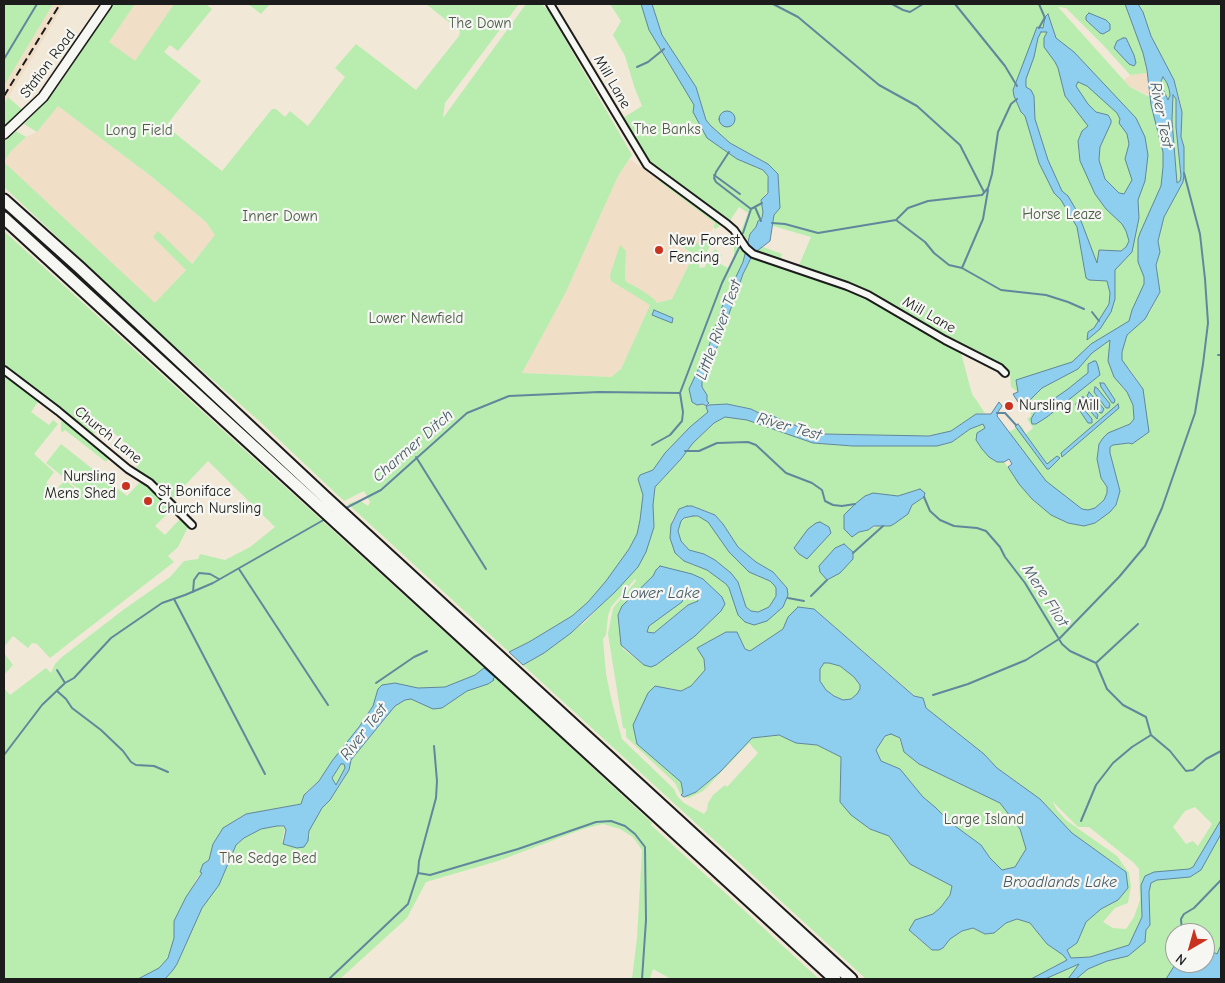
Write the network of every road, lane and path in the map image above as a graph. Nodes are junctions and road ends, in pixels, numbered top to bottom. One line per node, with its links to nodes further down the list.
1 (107, 4): 3 (street, Station Road)
2 (550, 4): 7 (street, Mill Lane)
3 (4, 134)
4 (4, 200): 9 (highway)
5 (4, 218): 9 (highway)
6 (4, 370): 8 (street, Church Lane)
7 (1005, 373)
8 (192, 525)
9 (658, 810): 10 (highway)
10 (673, 823): 11 (highway); 12 (highway)
11 (835, 979)
12 (852, 979)

